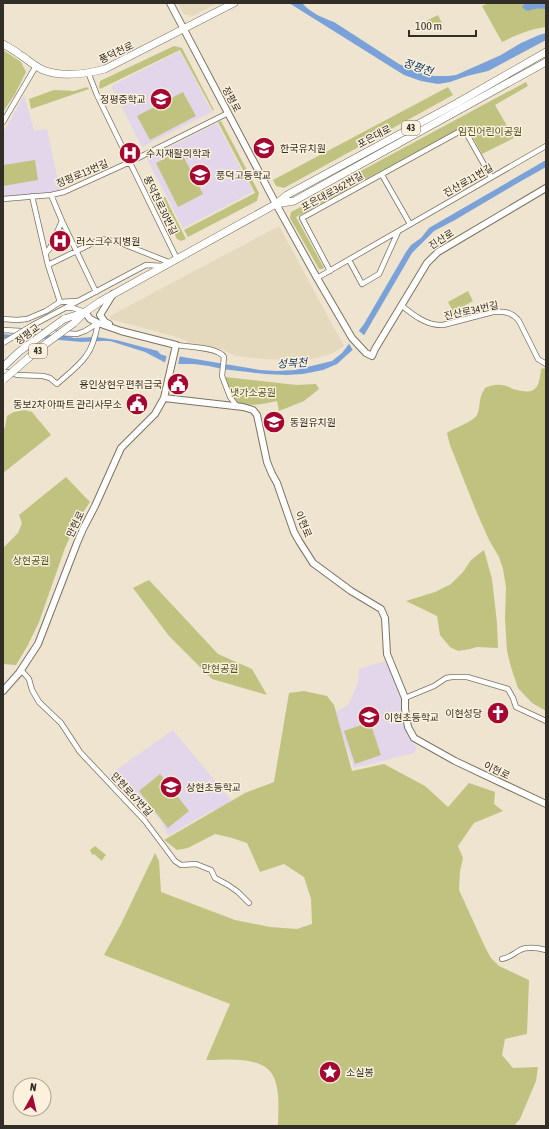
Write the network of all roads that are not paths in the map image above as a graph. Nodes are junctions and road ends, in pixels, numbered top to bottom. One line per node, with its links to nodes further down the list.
1 (170, 3): 3 (street, 정평로)
2 (234, 3): 3 (main road, 풍덕천로)
3 (183, 29): 8 (main road, 풍덕천로); 9 (street, 정평로)
4 (3, 44): 7 (main road, 풍덕천로)
5 (546, 52): 19 (main road, 포은대로 / 43)
6 (546, 62): 19 (main road, 포은대로 / 43)
7 (36, 66): 8 (main road, 풍덕천로); 10 (street)
8 (88, 72): 12 (street, 풍덕천로30번길)
9 (228, 113): 12 (street, 정평로13번길); 19 (street, 정평로)
10 (3, 122)
11 (546, 146): 14 (street, 진산로11번길)
12 (130, 162): 16 (street, 정평로13번길); 26 (street, 풍덕천로30번길)
13 (382, 175): 14 (street, 포은대로362번길); 21 (street); 28 (street, 포은대로362번길)
14 (491, 177): 21 (street, 진산로11번길)
15 (546, 188): 34 (street, 진산로)
16 (51, 195): 17 (street, 정평로13번길); 20 (street)
17 (32, 196): 18 (street, 정평로13번길); 24 (street)
18 (3, 199)
19 (276, 204): 26 (main road, 포은대로 / 43); 29 (street)
20 (62, 221): 23 (street); 24 (street)
21 (410, 224): 22 (street, 진산로11번길)
22 (398, 231): 25 (street, 진산로11번길); 25 (street)
23 (76, 251): 26 (street); 27 (street); 30 (street)
24 (46, 253): 27 (street)
25 (349, 260): 28 (street, 진산로11번길)
26 (171, 263): 30 (street); 31 (main road, 포은대로 / 43)
27 (48, 265): 33 (street)
28 (330, 271): 29 (street, 진산로11번길)
29 (317, 278): 34 (street, 진산로)
30 (96, 292): 32 (street)
31 (113, 294): 36 (main road, 포은대로 / 43); 41 (street)
32 (79, 300): 33 (street); 35 (street)
33 (60, 302): 37 (street)
34 (401, 305): 44 (street, 진산로34번길)
35 (65, 308): 36 (street); 42 (street, bridge)
36 (85, 312): 38 (main road, 포은대로 / 43); 39 (street); 47 (main road, 포은대로 / 43, bridge)
37 (3, 319)
38 (64, 319): 45 (main road, 정평교 / 43, bridge)
39 (97, 327): 40 (street); 41 (street); 46 (street)
40 (3, 330)
41 (121, 331): 43 (street)
42 (3, 343)
43 (175, 347): 48 (street, 만현로); 49 (street)
44 (546, 364)
45 (3, 367)
46 (3, 371)
47 (3, 380)
48 (164, 398): 49 (street, 이현로); 50 (street, 만현로)
49 (236, 405): 52 (street, 이현로)
50 (21, 670): 51 (street, 만현로); 55 (street, 만현로67번길)
51 (3, 691)
52 (405, 698): 53 (street); 54 (street, 이현로)
53 (546, 721)
54 (546, 804)
55 (249, 903)
56 (546, 950): 57 (street)
57 (502, 959)

